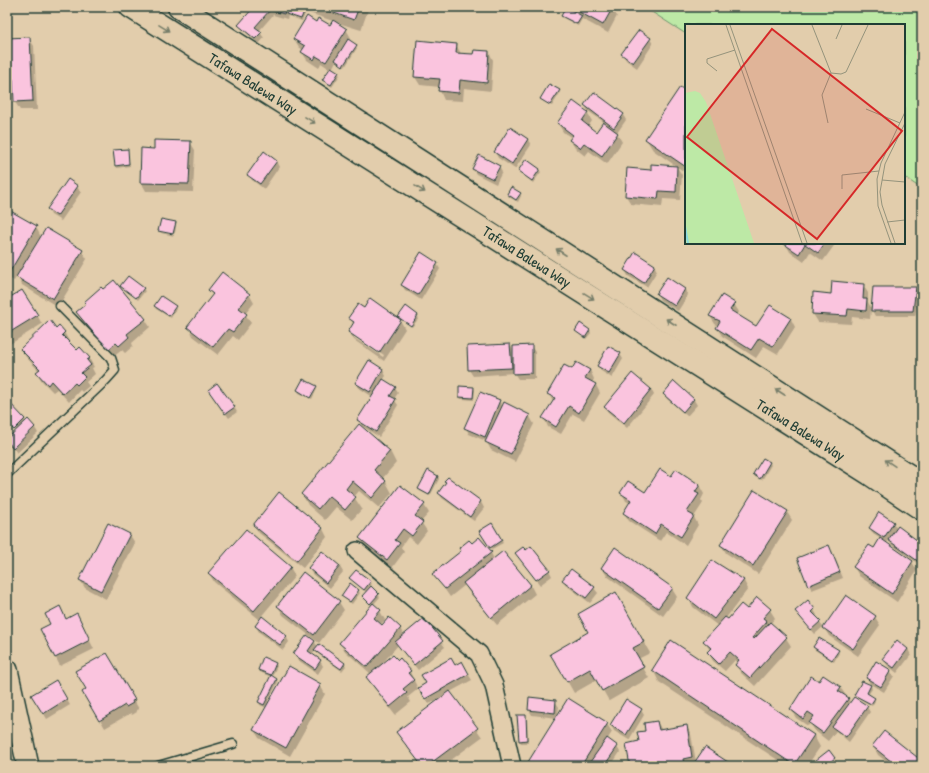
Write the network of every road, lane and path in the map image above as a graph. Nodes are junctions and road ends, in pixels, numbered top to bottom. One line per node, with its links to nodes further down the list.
1 (131, 7): 6 (main road, Tafawa Balewa Way, one-way to 6)
2 (179, 7): 5 (main road, Tafawa Balewa Way, one-way to 2)
3 (60, 306): 4 (lane)
4 (7, 474)
5 (922, 484)
6 (922, 509)
7 (357, 551): 12 (street)
8 (8, 684): 10 (street)
9 (233, 744): 11 (lane)
10 (28, 766)
11 (158, 766)
12 (512, 766)

